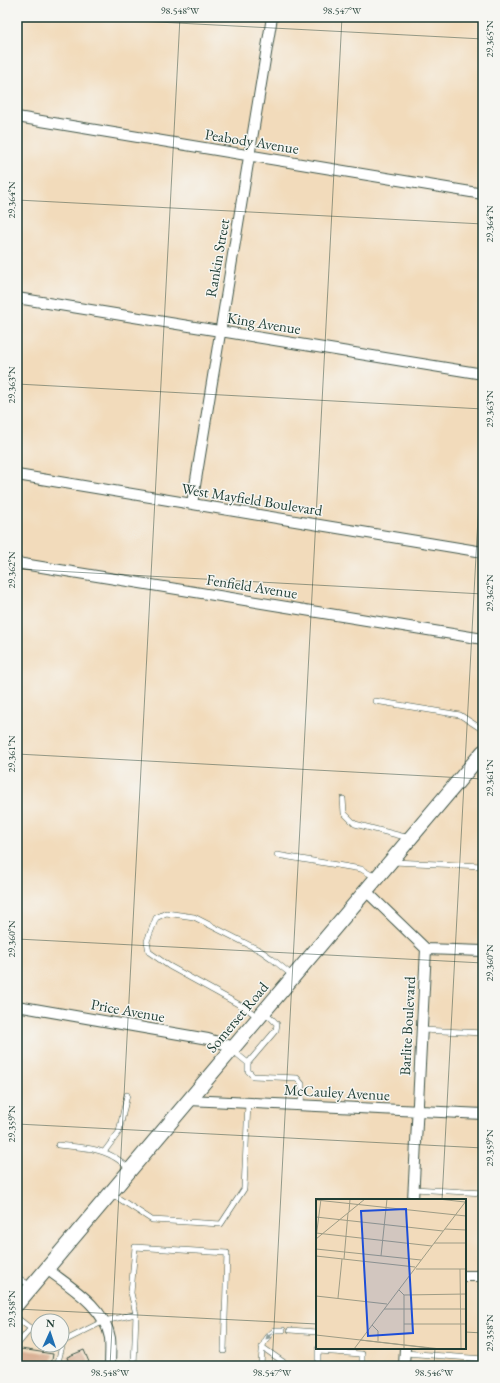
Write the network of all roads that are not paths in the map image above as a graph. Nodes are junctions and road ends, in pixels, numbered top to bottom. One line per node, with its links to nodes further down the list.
1 (272, 17): 3 (street, Rankin Street)
2 (17, 117): 3 (street, Peabody Avenue)
3 (249, 156): 4 (street, Peabody Avenue); 6 (street, Rankin Street)
4 (483, 194)
5 (17, 298): 6 (street, King Avenue)
6 (220, 331): 7 (street, King Avenue); 9 (street, Rankin Street)
7 (483, 374)
8 (17, 475): 9 (street, West Mayfield Boulevard)
9 (192, 504): 10 (street, West Mayfield Boulevard)
10 (483, 552)
11 (17, 563): 12 (street, Fenfield Avenue)
12 (483, 639)
13 (376, 701): 14 (lane)
14 (483, 730)
15 (483, 752): 17 (main road, Somerset Road)
16 (344, 799): 17 (lane)
17 (410, 838): 19 (main road, Somerset Road)
18 (277, 855): 21 (lane)
19 (390, 862): 20 (lane); 21 (main road, Somerset Road)
20 (483, 866)
21 (376, 878): 22 (main road, Somerset Road)
22 (366, 891): 23 (street); 25 (main road, Somerset Road)
23 (426, 949): 24 (street); 28 (street, Barlite Boulevard)
24 (483, 950)
25 (293, 977): 27 (main road, Somerset Road); 27 (lane)
26 (17, 1006): 30 (street, Price Avenue)
27 (261, 1014): 30 (main road, Somerset Road); 31 (lane)
28 (422, 1030): 29 (lane); 36 (street, Barlite Boulevard)
29 (483, 1033)
30 (233, 1048): 31 (lane); 33 (main road, Somerset Road)
31 (248, 1063): 35 (lane)
32 (127, 1095): 39 (lane)
33 (189, 1100): 34 (street, McCauley Avenue); 40 (main road, Somerset Road)
34 (248, 1103): 35 (street, McCauley Avenue); 42 (lane)
35 (301, 1106): 36 (street, McCauley Avenue)
36 (418, 1111): 37 (street, McCauley Avenue); 41 (street, Barlite Boulevard)
37 (483, 1114)
38 (58, 1145): 39 (lane)
39 (104, 1152): 40 (lane)
40 (130, 1170): 42 (main road, Somerset Road)
41 (414, 1189): 43 (lane); 44 (street, Barlite Boulevard)
42 (111, 1193): 45 (main road, Somerset Road)
43 (483, 1193)
44 (413, 1199)
45 (47, 1268): 49 (main road, Somerset Road); 53 (street)
46 (466, 1276): 47 (street)
47 (483, 1276)
48 (17, 1277): 49 (lane)
49 (32, 1286): 50 (main road, Somerset Road)
50 (17, 1304)
51 (136, 1314): 53 (lane); 62 (lane); 68 (lane)
52 (17, 1318): 54 (lane)
53 (104, 1321): 58 (lane); 67 (street)
54 (30, 1328): 59 (lane)
55 (283, 1330): 60 (lane, one-way to 60)
56 (290, 1330): 57 (lane)
57 (316, 1332)
58 (70, 1338)
59 (17, 1345)
60 (262, 1347): 69 (lane); 70 (lane)
61 (318, 1350): 71 (lane); 72 (lane)
62 (224, 1351)
63 (405, 1351): 65 (lane); 73 (street)
64 (60, 1353): 66 (lane)
65 (483, 1358)
66 (57, 1366)
67 (110, 1366)
68 (134, 1366)
69 (261, 1366)
70 (289, 1366)
71 (318, 1366)
72 (362, 1366)
73 (404, 1366)

